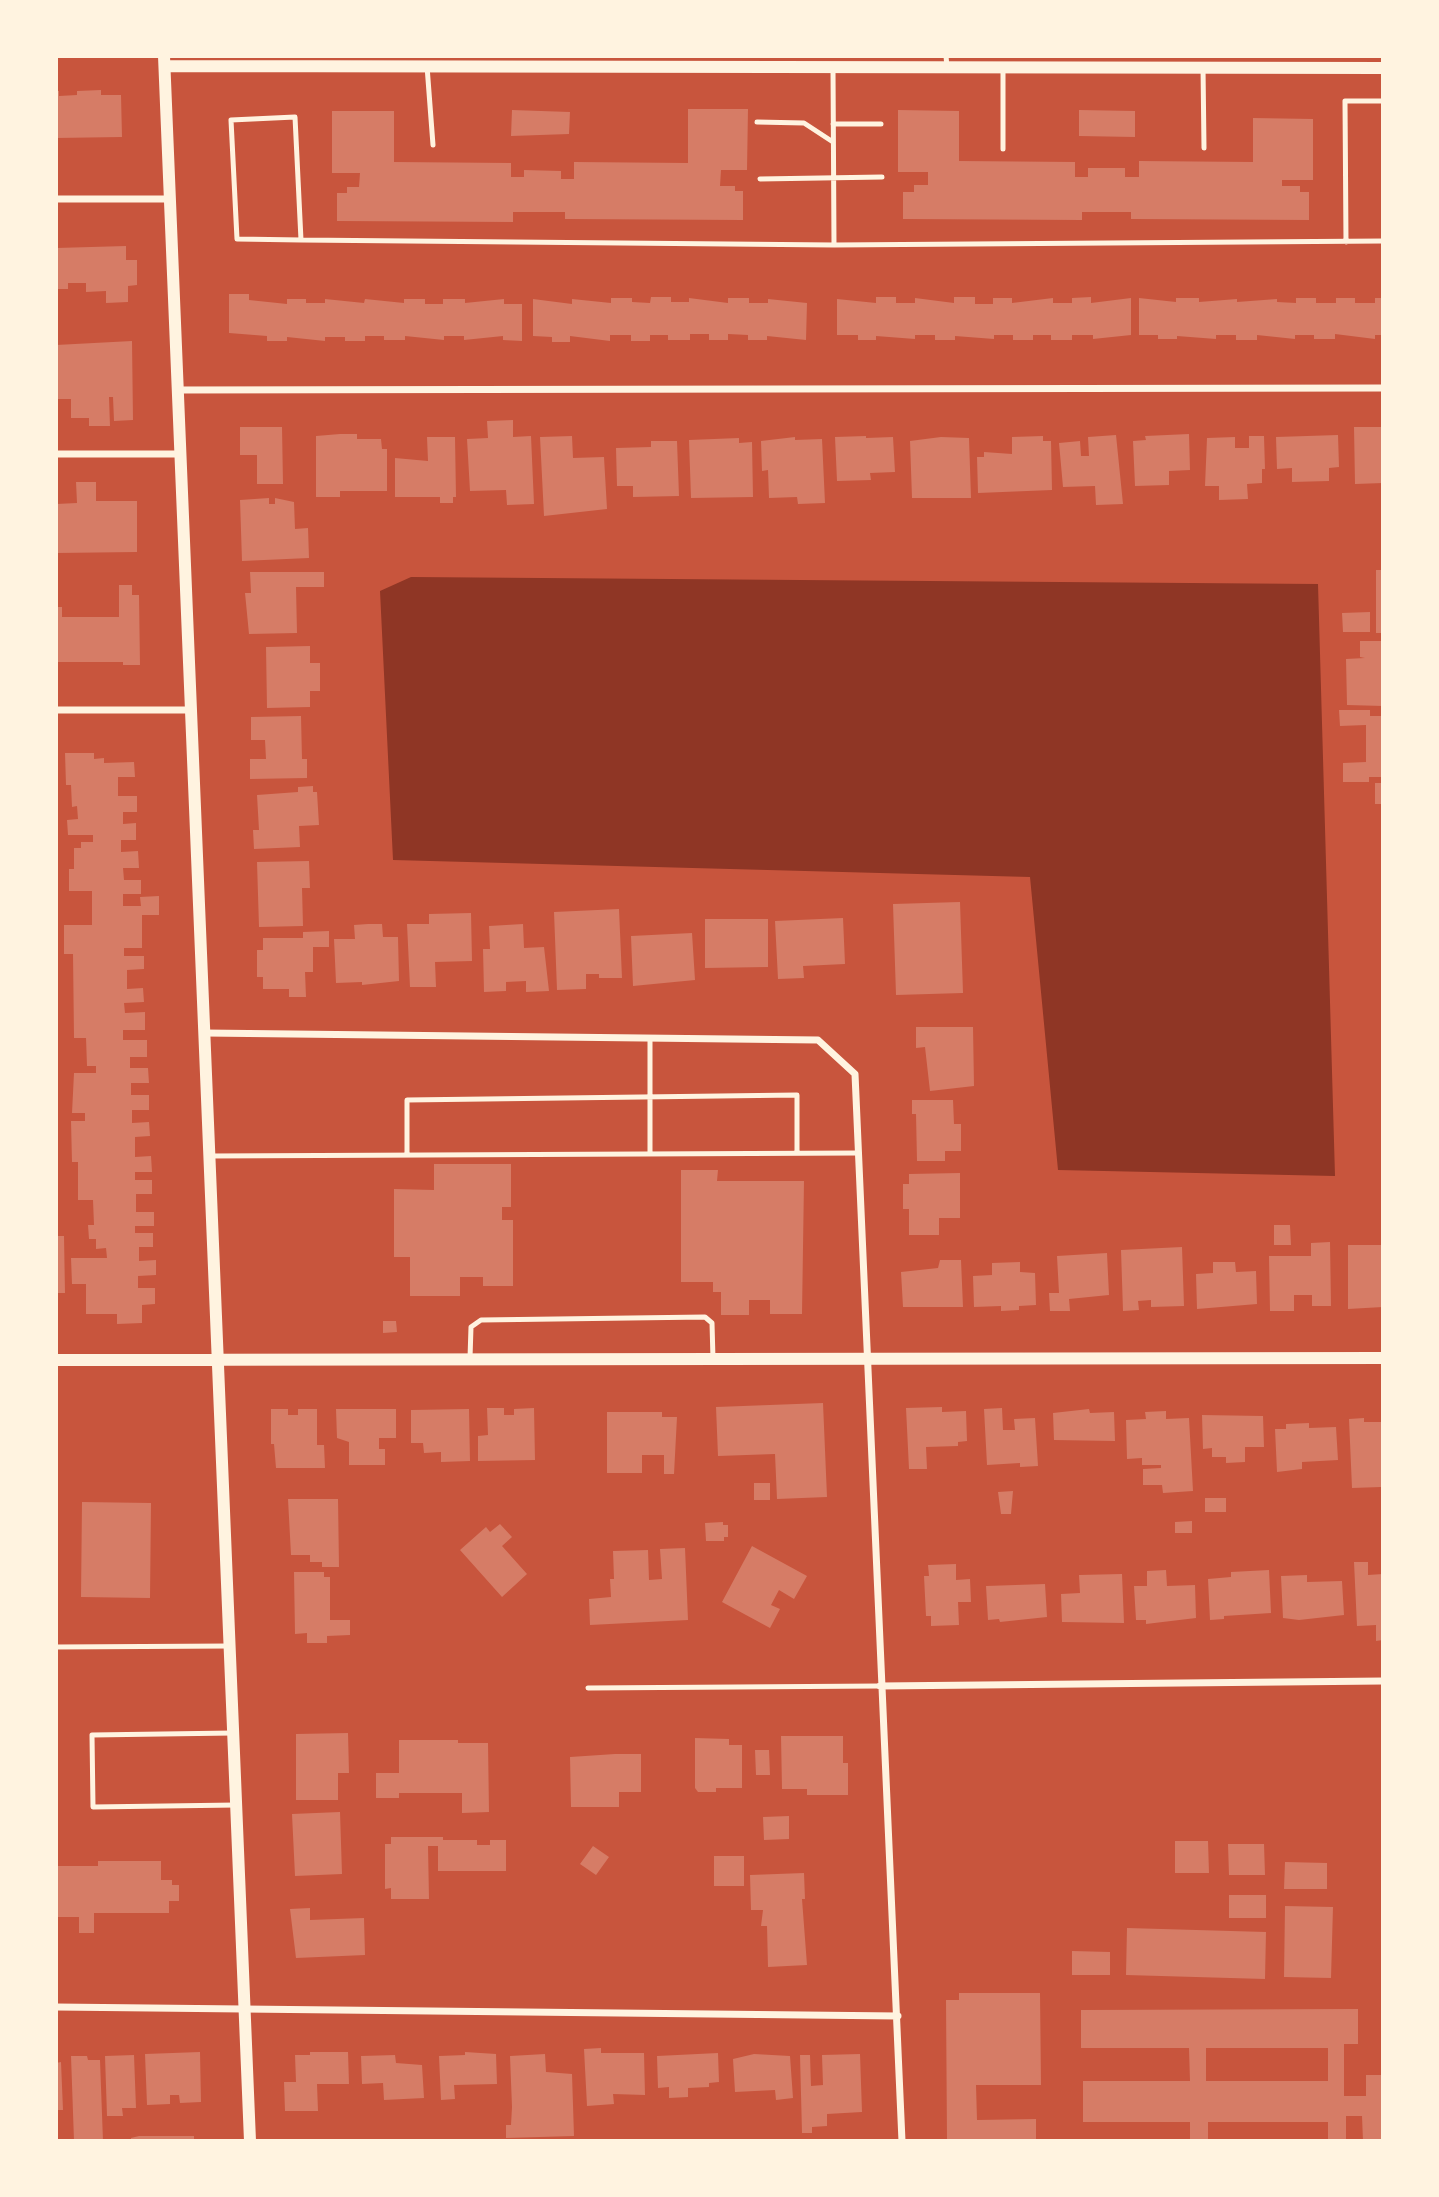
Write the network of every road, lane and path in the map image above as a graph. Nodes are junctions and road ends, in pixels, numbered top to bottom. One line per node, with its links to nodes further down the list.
1 (164, 61): 2 (street); 23 (street)
2 (239, 61): 3 (street)
3 (298, 61): 6 (street)
4 (441, 61): 6 (street); 7 (street)
5 (946, 62): 7 (street); 8 (street)
6 (427, 66): 16 (lane)
7 (833, 67): 13 (lane)
8 (1003, 67): 9 (street); 18 (lane)
9 (1203, 67): 10 (street); 17 (lane)
10 (1383, 68)
11 (1383, 101): 26 (lane)
12 (757, 122): 15 (lane)
13 (833, 124): 14 (lane); 15 (lane)
14 (881, 124)
15 (833, 142): 19 (lane)
16 (433, 145)
17 (1205, 148)
18 (1003, 149)
19 (833, 176): 20 (lane); 21 (lane); 27 (lane)
20 (882, 177)
21 (760, 179)
22 (56, 199): 23 (street)
23 (170, 199): 29 (street)
24 (301, 240): 24 (lane); 27 (lane)
25 (1383, 241): 26 (lane)
26 (1346, 242): 27 (lane)
27 (834, 245)
28 (1383, 388): 29 (street)
29 (178, 390): 31 (street)
30 (56, 454): 31 (street)
31 (181, 454): 33 (street)
32 (56, 710): 33 (street)
33 (191, 710): 34 (street)
34 (205, 1033): 35 (street); 41 (street)
35 (650, 1038): 36 (lane); 38 (street)
36 (650, 1097): 37 (lane); 39 (lane); 40 (lane)
37 (797, 1153): 38 (lane); 39 (lane)
38 (859, 1153): 43 (street)
39 (650, 1154): 40 (lane)
40 (407, 1155): 41 (lane)
41 (209, 1156): 42 (street)
42 (218, 1358): 45 (street); 47 (street); 48 (street)
43 (867, 1358): 44 (street); 46 (street); 51 (street)
44 (1383, 1358)
45 (470, 1359): 46 (street); 46 (lane)
46 (713, 1359)
47 (56, 1360)
48 (230, 1646): 49 (lane); 53 (street)
49 (56, 1647)
50 (1383, 1681): 51 (street)
51 (880, 1686): 52 (lane); 57 (street)
52 (588, 1688)
53 (233, 1733): 54 (street); 54 (lane)
54 (236, 1805): 56 (street)
55 (56, 2007): 56 (street)
56 (244, 2009): 57 (street); 58 (street)
57 (898, 2016): 59 (street)
58 (250, 2141)
59 (902, 2141)

